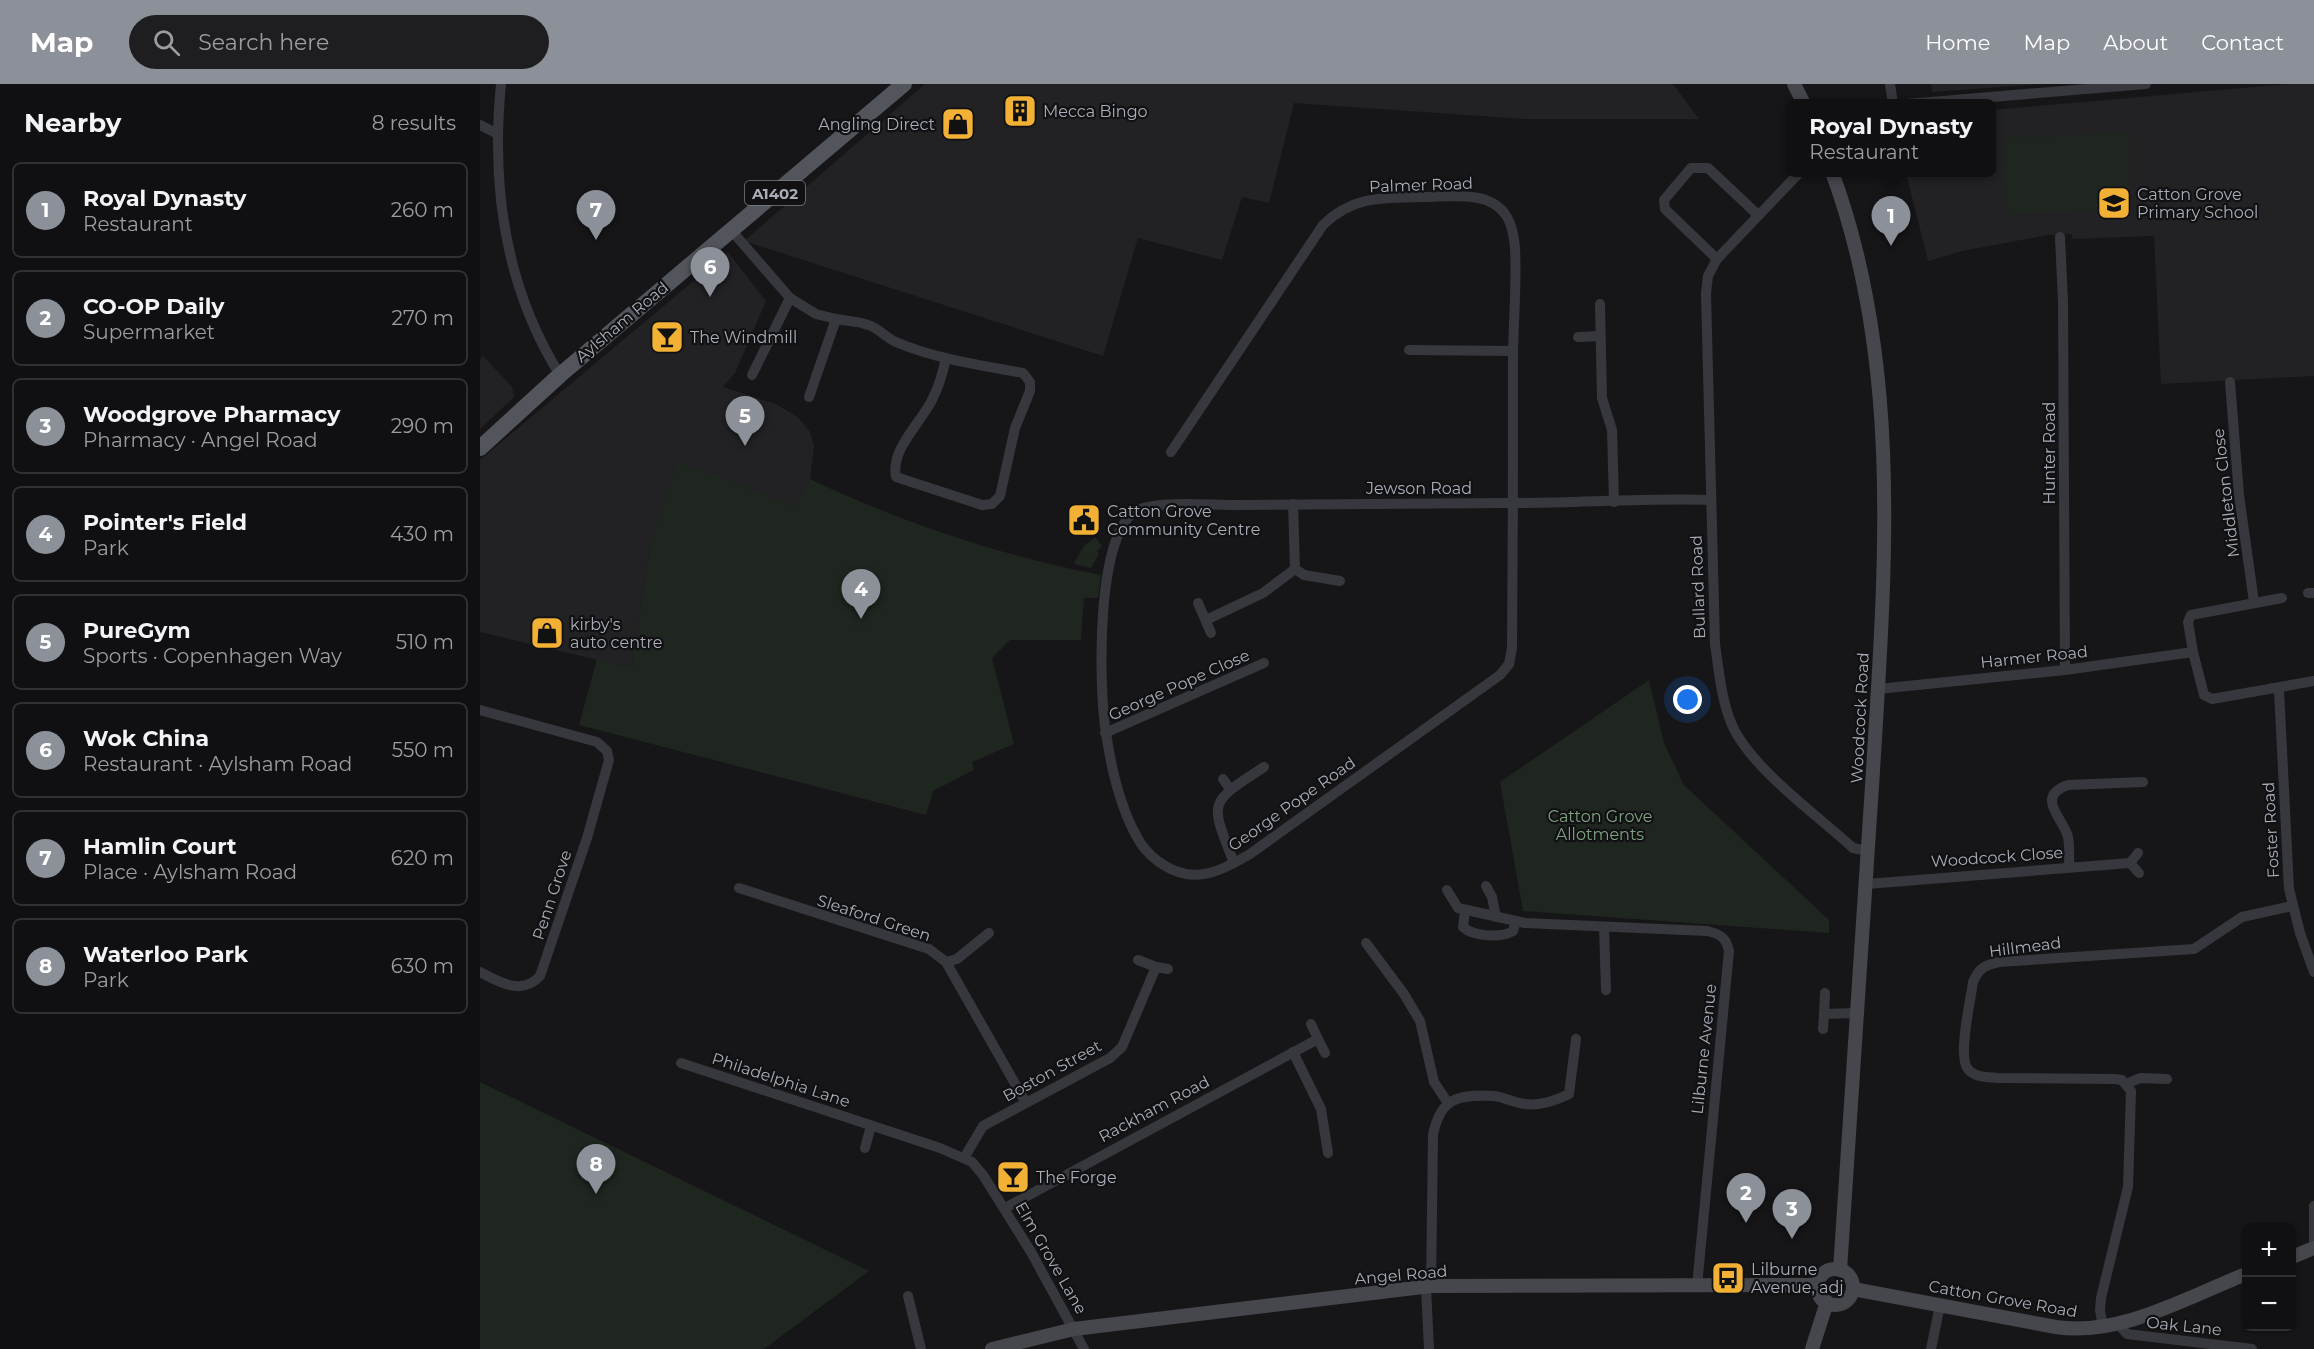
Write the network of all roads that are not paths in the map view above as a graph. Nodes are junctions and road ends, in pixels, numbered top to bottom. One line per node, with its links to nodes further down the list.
1 (501, 84): 11 (street)
2 (904, 84): 15 (main road, Aylsham Road / A1402)
3 (1794, 84): 7 (street)
4 (1890, 84): 8 (street)
5 (2146, 84): 6 (street)
6 (2036, 89): 9 (street)
7 (1802, 99)
8 (1892, 99)
9 (1950, 99)
10 (480, 125): 11 (street)
11 (496, 133): 26 (street)
12 (1795, 177): 14 (street, Bullard Road)
13 (1833, 177): 49 (street, Woodcock Road)
14 (1758, 215): 17 (street, Bullard Road); 17 (street)
15 (731, 230): 18 (street); 26 (main road, Aylsham Road / A1402)
16 (2060, 237): 46 (street, Hunter Road)
17 (1717, 259): 32 (street, Bullard Road)
18 (790, 298): 20 (street); 27 (street)
19 (1600, 304): 21 (street)
20 (836, 319): 25 (street); 29 (street)
21 (1599, 336): 22 (street); 33 (street)
22 (1578, 337)
23 (1409, 350): 24 (street)
24 (1513, 351): 31 (street, Palmer Road); 34 (street, Palmer Road)
25 (946, 358): 25 (street)
26 (560, 375): 30 (main road, Aylsham Road / A1402)
27 (752, 375)
28 (2230, 382): 40 (street, Middleton Close)
29 (809, 397)
30 (480, 448)
31 (1171, 452)
32 (1710, 500): 33 (street, Jewson Road); 56 (street, Bullard Road)
33 (1614, 502): 34 (street, Jewson Road)
34 (1513, 503): 35 (street, Jewson Road); 58 (street, George Pope Road)
35 (1293, 504): 36 (street, Jewson Road); 37 (street)
36 (1131, 514): 51 (street, George Pope Road)
37 (1295, 569): 38 (street); 42 (street)
38 (1340, 581)
39 (2282, 598): 40 (street)
40 (2254, 602): 44 (street)
41 (1198, 603): 42 (street)
42 (1206, 620): 43 (street)
43 (1211, 633)
44 (2193, 652): 46 (street, Harmer Road); 48 (street)
45 (1264, 663): 51 (street, George Pope Close)
46 (2065, 669): 49 (street, Harmer Road)
47 (2314, 681): 48 (street)
48 (2272, 688): 66 (street, Foster Road)
49 (1878, 689): 56 (street, Woodcock Road)
50 (480, 710): 75 (street, Penn Grove)
51 (1106, 733): 58 (street, George Pope Road)
52 (1264, 767): 55 (street)
53 (1223, 779): 55 (street)
54 (2143, 782): 60 (street)
55 (1230, 789): 58 (street)
56 (1868, 851): 62 (street, Woodcock Road)
57 (2138, 853): 59 (street)
58 (1234, 863)
59 (2130, 863): 60 (street, Woodcock Close); 61 (street)
60 (2069, 867): 62 (street, Woodcock Close)
61 (2139, 873)
62 (1867, 884): 79 (street, Woodcock Road)
63 (1486, 886): 68 (street)
64 (739, 888): 74 (street, Sleaford Green)
65 (1447, 890): 67 (street)
66 (2292, 906): 76 (street, Foster Road); 89 (street, Hillmead)
67 (1465, 911): 68 (street, Lilburne Avenue); 69 (street)
68 (1496, 917): 69 (street, Lilburne Avenue)
69 (1516, 921): 70 (street, Lilburne Avenue)
70 (1604, 927): 77 (street); 105 (street, Lilburne Avenue)
71 (989, 933): 74 (street)
72 (1366, 943): 91 (street)
73 (1138, 960): 90 (street, Boston Street)
74 (946, 962): 90 (street, Sleaford Green)
75 (480, 972)
76 (2314, 972)
77 (1606, 990)
78 (1825, 993): 80 (street)
79 (1856, 1012): 80 (street); 101 (street, Woodcock Road)
80 (1824, 1014): 82 (street)
81 (1311, 1024): 83 (street)
82 (1823, 1029)
83 (1318, 1039): 85 (street, Rackham Road); 86 (street)
84 (1576, 1039): 91 (street)
85 (1293, 1052): 94 (street); 97 (street, Rackham Road)
86 (1325, 1053)
87 (681, 1063): 92 (street, Philadelphia Lane)
88 (2167, 1078): 89 (street, Hillmead)
89 (2126, 1084): 111 (street)
90 (1026, 1103): 95 (street, Boston Street)
91 (1448, 1103): 104 (street)
92 (872, 1126): 93 (street); 95 (street, Philadelphia Lane)
93 (866, 1148)
94 (1328, 1153)
95 (964, 1158): 97 (street, Elm Grove Lane)
96 (2314, 1206): 98 (street)
97 (1005, 1208): 112 (street, Elm Grove Lane)
98 (2314, 1241)
99 (2314, 1248): 100 (street)
100 (2296, 1255)
101 (1840, 1270): 103 (street); 106 (street)
102 (2242, 1276): 110 (street, Catton Grove Road)
103 (1818, 1285): 105 (street, Angel Road); 108 (street)
104 (1428, 1286): 105 (street, Angel Road); 112 (street, Angel Road); 117 (street)
105 (1696, 1286)
106 (1853, 1289): 108 (street); 109 (street, Catton Grove Road)
107 (908, 1296): 114 (street)
108 (1827, 1302): 118 (street)
109 (1940, 1305): 111 (street, Catton Grove Road); 119 (street)
110 (2118, 1324): 111 (street, Catton Grove Road); 113 (street, Oak Lane)
111 (2103, 1328)
112 (1074, 1329): 115 (street, Angel Road); 116 (street, Elm Grove Lane)
113 (2174, 1344): 120 (street, Oak Lane)
114 (921, 1349)
115 (992, 1349)
116 (1084, 1349)
117 (1429, 1349)
118 (1812, 1349)
119 (1930, 1349)
120 (2252, 1349)

